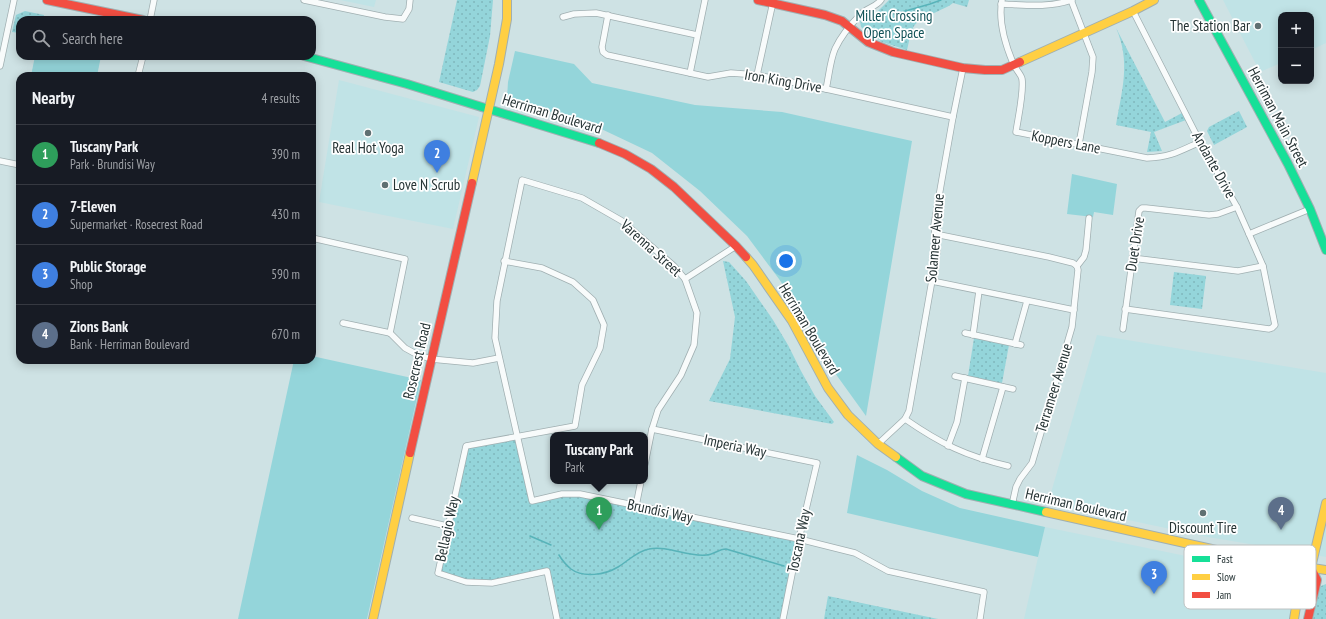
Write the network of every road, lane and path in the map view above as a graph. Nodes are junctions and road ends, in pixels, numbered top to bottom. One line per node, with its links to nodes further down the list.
1 (14, 0): 23 (street)
2 (47, 0): 17 (main road)
3 (154, 0): 18 (street)
4 (304, 0): 5 (street)
5 (410, 0)
6 (507, 0): 33 (main road, Rosecrest Road)
7 (705, 0): 22 (street)
8 (758, 0): 13 (main road)
9 (881, 0): 20 (street)
10 (1071, 0): 14 (street); 21 (street)
11 (1154, 0): 15 (main road)
12 (1199, 0): 41 (main road, Herriman Main Street)
13 (773, 1): 20 (main road); 31 (street)
14 (1001, 2): 26 (street, Koppers Lane)
15 (1133, 11): 21 (main road); 35 (street, Andante Drive)
16 (608, 15): 19 (street); 22 (street); 30 (street, Iron King Drive)
17 (124, 16)
18 (151, 16)
19 (563, 17)
20 (849, 27): 28 (main road); 32 (street)
21 (1083, 33): 26 (main road); 36 (street)
22 (697, 35): 30 (street)
23 (3, 42): 27 (street)
24 (316, 59): 33 (main road, Herriman Boulevard)
25 (142, 60): 29 (street)
26 (1014, 65): 28 (main road); 36 (street, Koppers Lane)
27 (0, 66)
28 (964, 68): 34 (street, Solameer Avenue)
29 (139, 72)
30 (690, 73): 31 (street, Iron King Drive)
31 (757, 75): 32 (street, Iron King Drive)
32 (826, 89): 34 (street, Iron King Drive)
33 (489, 109): 46 (main road, Herriman Boulevard); 64 (main road, Rosecrest Road)
34 (953, 117): 43 (street, Solameer Avenue)
35 (1200, 142): 36 (street, Koppers Lane); 40 (street, Andante Drive)
36 (1079, 144)
37 (0, 161): 38 (street)
38 (16, 164)
39 (522, 180): 49 (street, Brundisi Way); 52 (street, Varenna Street)
40 (1237, 207): 44 (street, Andante Drive); 48 (street, Duet Drive)
41 (1310, 209): 44 (street); 47 (main road, Herriman Main Street)
42 (1089, 218): 50 (street)
43 (935, 234): 50 (street); 53 (street, Solameer Avenue)
44 (1249, 234): 51 (street, Andante Drive)
45 (316, 239): 60 (street)
46 (736, 246): 52 (street); 72 (main road, Herriman Boulevard)
47 (1326, 250)
48 (1132, 258): 51 (street); 56 (street, Duet Drive)
49 (504, 261): 63 (street, Brundisi Way); 71 (street)
50 (1077, 266): 57 (street, Terrameer Avenue)
51 (1262, 266): 56 (street, Andante Drive)
52 (685, 279): 70 (street, Varenna Street)
53 (932, 281): 54 (street); 69 (street, Solameer Avenue)
54 (979, 291): 55 (street); 62 (street)
55 (1027, 301): 57 (street); 62 (street)
56 (1125, 309): 59 (street, Duet Drive)
57 (1074, 310): 80 (street, Terrameer Avenue)
58 (343, 323): 60 (street)
59 (1123, 329)
60 (390, 333): 64 (street)
61 (964, 333): 62 (street)
62 (972, 335)
63 (499, 358): 64 (street); 71 (street, Brundisi Way)
64 (431, 359): 91 (main road, Rosecrest Road)
65 (955, 376): 66 (street)
66 (965, 378): 67 (street); 73 (street)
67 (1003, 387): 68 (street); 75 (street)
68 (1013, 389)
69 (905, 419): 72 (street, Solameer Avenue); 73 (street)
70 (652, 429): 74 (street, Varenna Street); 76 (street, Imperia Way)
71 (516, 437): 81 (street, Brundisi Way); 83 (street, Bellagio Way)
72 (878, 444): 80 (main road, Herriman Boulevard)
73 (948, 446): 75 (street)
74 (648, 449)
75 (982, 459): 77 (street)
76 (817, 463): 84 (street, Toscana Way)
77 (1008, 466)
78 (640, 484): 81 (street)
79 (1326, 503): 86 (main road)
80 (1012, 505): 85 (main road, Herriman Boulevard)
81 (636, 506): 84 (street, Brundisi Way)
82 (412, 518): 83 (street)
83 (448, 526): 92 (street, Bellagio Way)
84 (799, 539): 93 (street, Toscana Way); 94 (street, Brundisi Way)
85 (1195, 545)
86 (1316, 546)
87 (1316, 569): 88 (main road, Herriman Boulevard)
88 (1326, 570)
89 (1296, 609): 95 (main road)
90 (1310, 609): 96 (main road)
91 (373, 619)
92 (557, 619)
93 (783, 619)
94 (980, 619)
95 (1294, 619)
96 (1308, 619)

